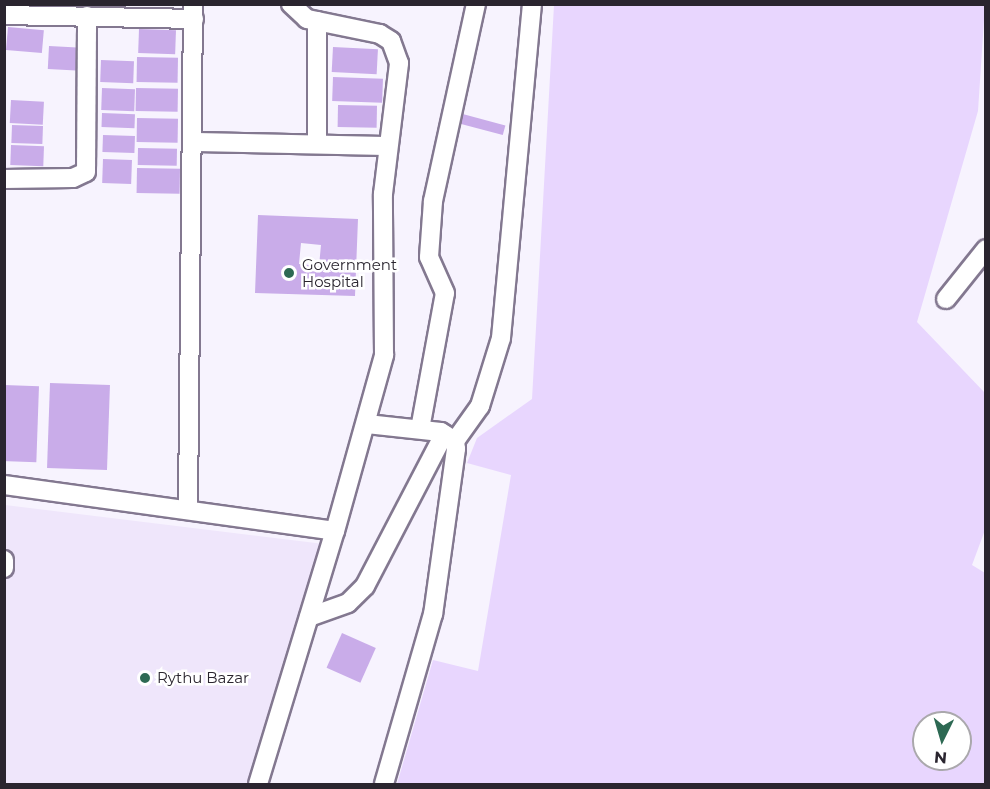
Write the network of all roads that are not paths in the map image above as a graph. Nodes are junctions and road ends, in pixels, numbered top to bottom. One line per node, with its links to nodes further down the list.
1 (291, 4): 7 (street)
2 (476, 4): 15 (street)
3 (532, 4): 16 (street)
4 (193, 12): 6 (street); 8 (street)
5 (4, 15): 6 (street)
6 (87, 16): 11 (street)
7 (316, 21): 9 (street); 10 (street)
8 (194, 142): 9 (street); 18 (street)
9 (317, 143): 10 (street)
10 (388, 146): 14 (street)
11 (4, 179)
12 (986, 249): 13 (street)
13 (946, 299)
14 (368, 424): 15 (street); 19 (street)
15 (420, 429): 16 (street)
16 (450, 437): 22 (street); 24 (street)
17 (4, 485): 18 (street)
18 (188, 507): 19 (street)
19 (334, 531): 22 (street)
20 (4, 560): 21 (street)
21 (4, 568)
22 (309, 617): 23 (street)
23 (258, 784)
24 (384, 784)

